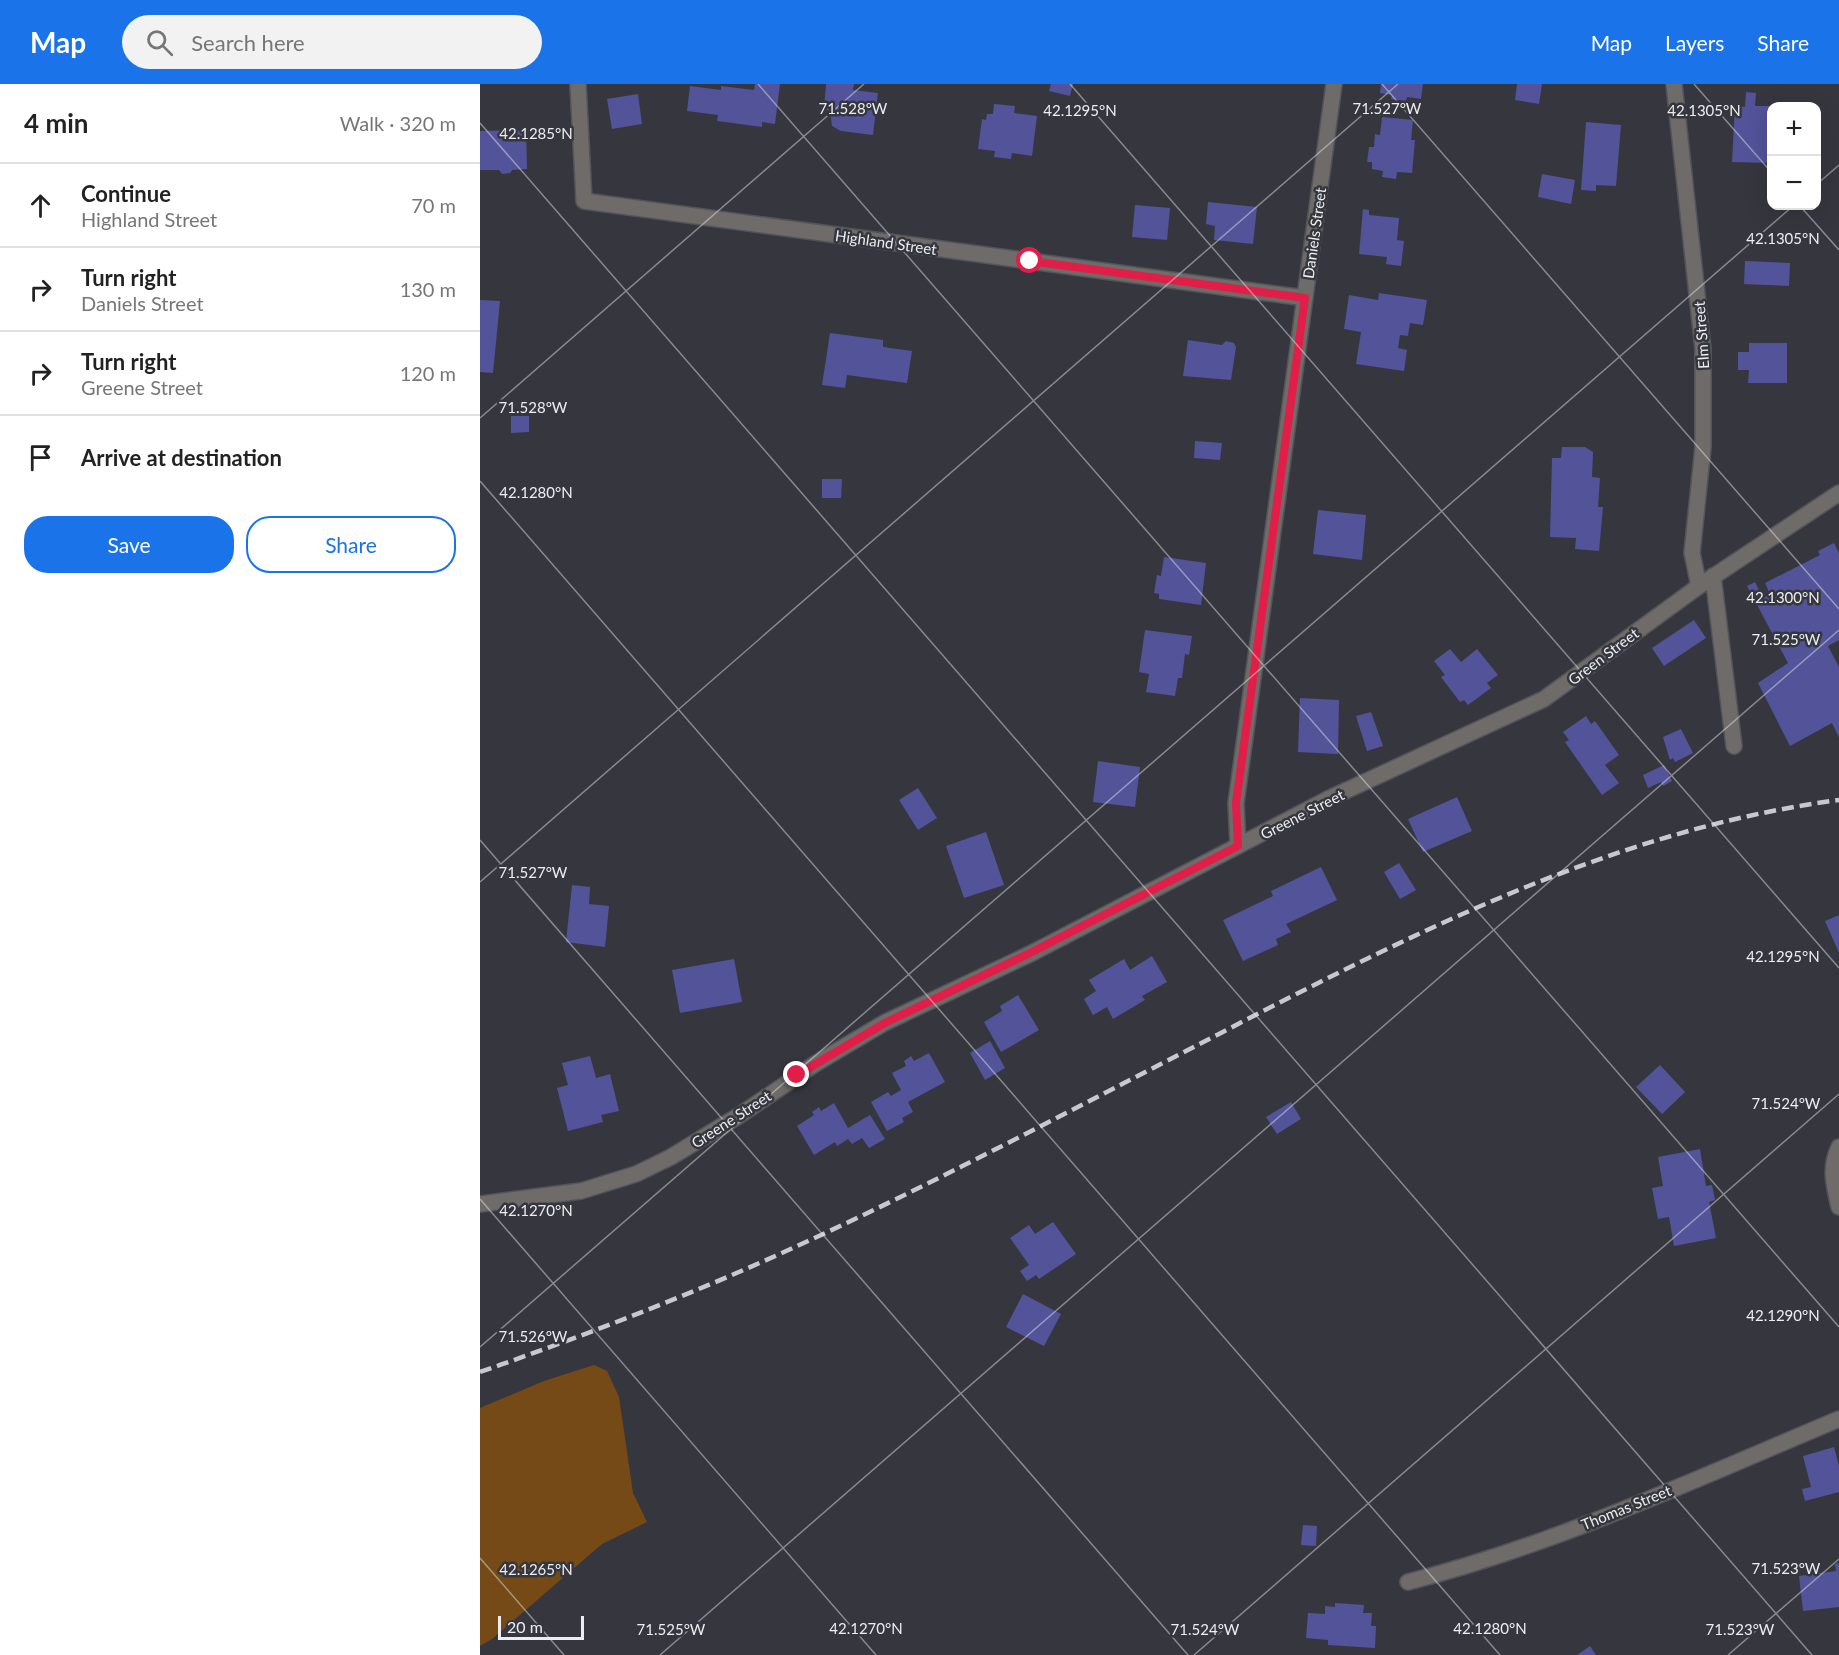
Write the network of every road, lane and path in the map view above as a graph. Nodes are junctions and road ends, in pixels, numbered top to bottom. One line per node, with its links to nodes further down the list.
1 (578, 84): 4 (street, Highland Street)
2 (1334, 84): 4 (street, Daniels Street)
3 (1674, 84): 7 (street, Elm Street)
4 (1305, 298): 10 (street, Daniels Street)
5 (1839, 493): 6 (street, Green Street)
6 (1713, 576): 7 (street, Green Street); 8 (street)
7 (1699, 586): 9 (street, Green Street)
8 (1734, 746)
9 (1350, 789): 10 (street, Greene Street)
10 (1238, 846): 12 (street, Greene Street)
11 (1839, 1147): 13 (street)
12 (480, 1204)
13 (1839, 1207)
14 (1839, 1419): 15 (street, Thomas Street)
15 (1408, 1582)

